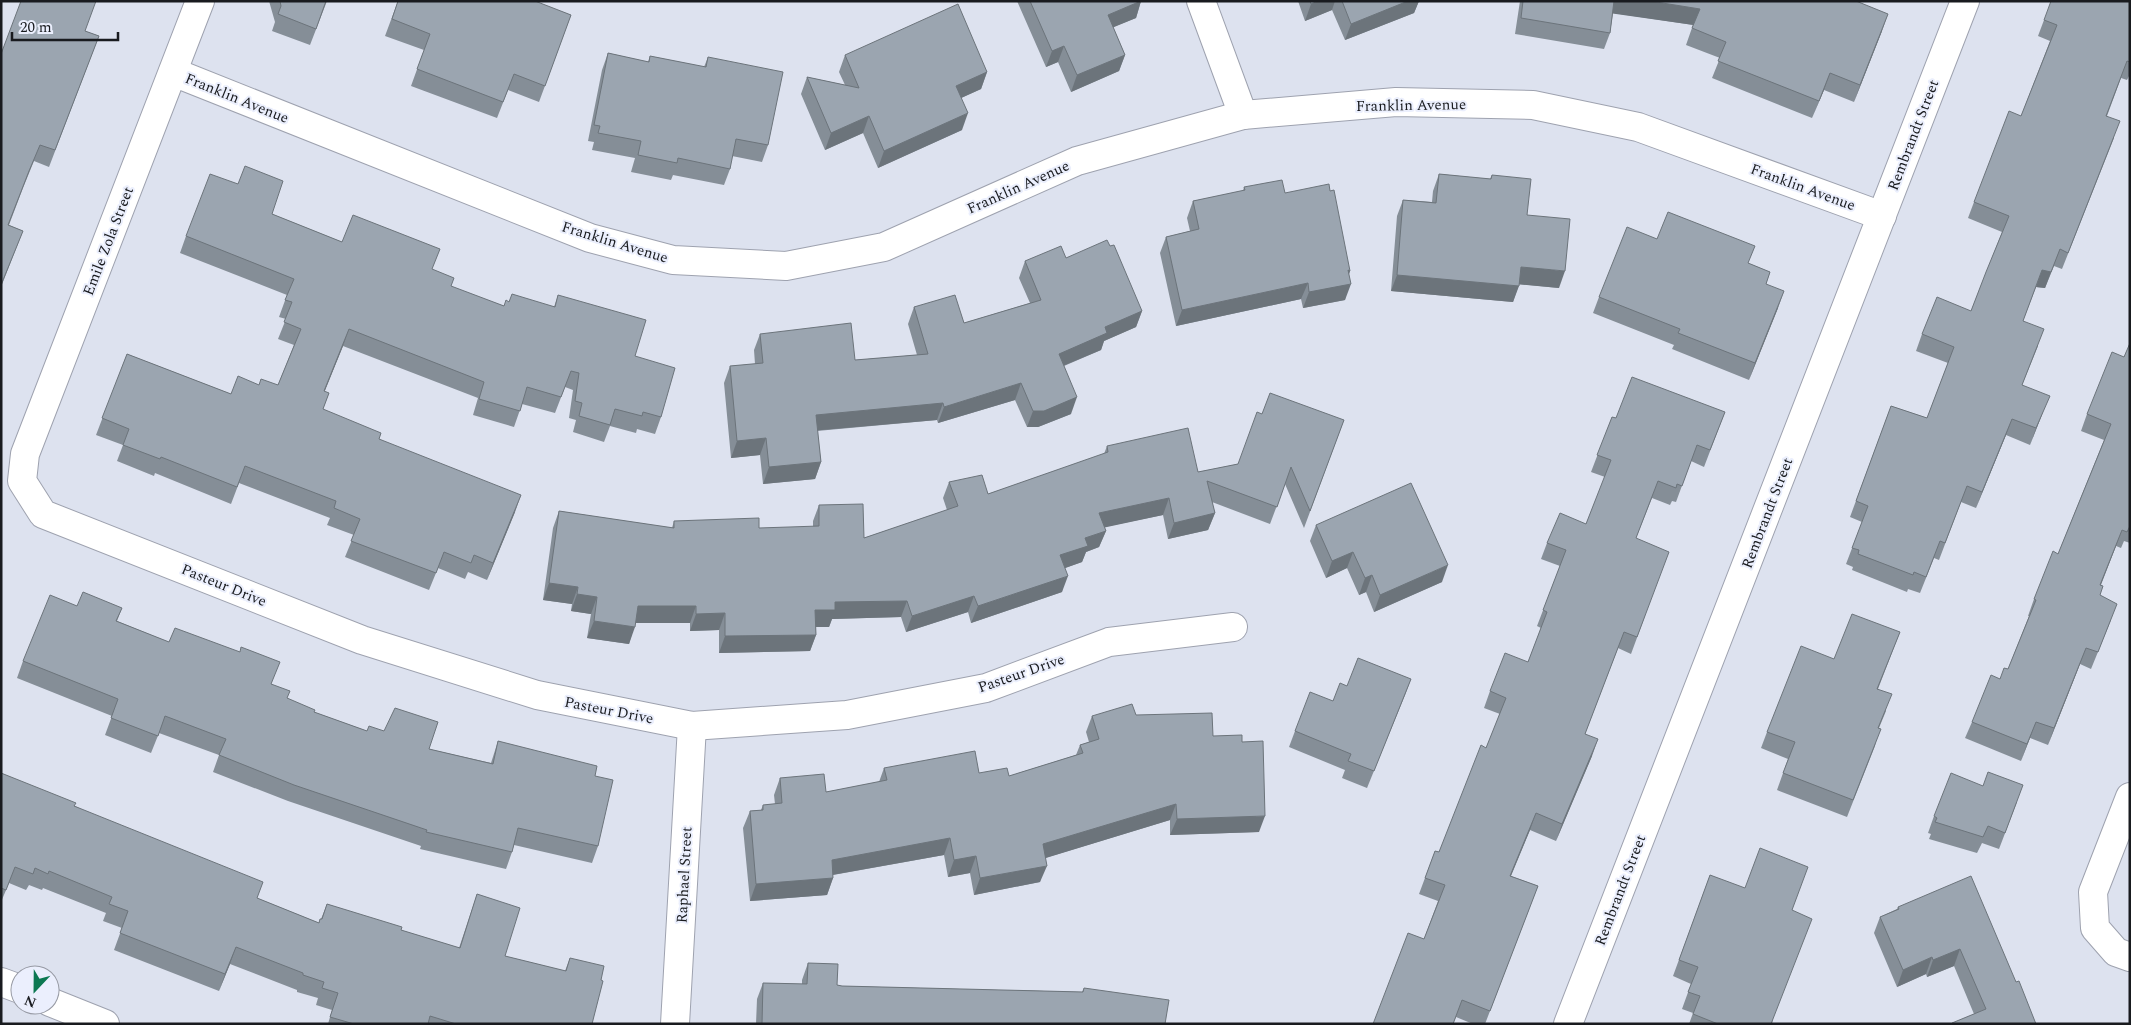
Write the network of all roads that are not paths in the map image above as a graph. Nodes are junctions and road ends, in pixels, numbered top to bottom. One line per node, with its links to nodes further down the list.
1 (200, 1): 4 (street, Emile Zola Street)
2 (1201, 1): 5 (street)
3 (1965, 1): 6 (street, Rembrandt Street)
4 (173, 72): 5 (street, Franklin Avenue); 7 (street, Emile Zola Street)
5 (1243, 115): 6 (street, Franklin Avenue)
6 (1882, 216): 15 (street, Rembrandt Street)
7 (22, 481): 9 (street, Pasteur Drive)
8 (1233, 627): 9 (street, Pasteur Drive)
9 (692, 726): 14 (street, Raphael Street)
10 (2130, 797): 11 (street)
11 (2130, 957)
12 (60, 1006): 13 (street)
13 (105, 1024)
14 (675, 1024)
15 (1568, 1024)

